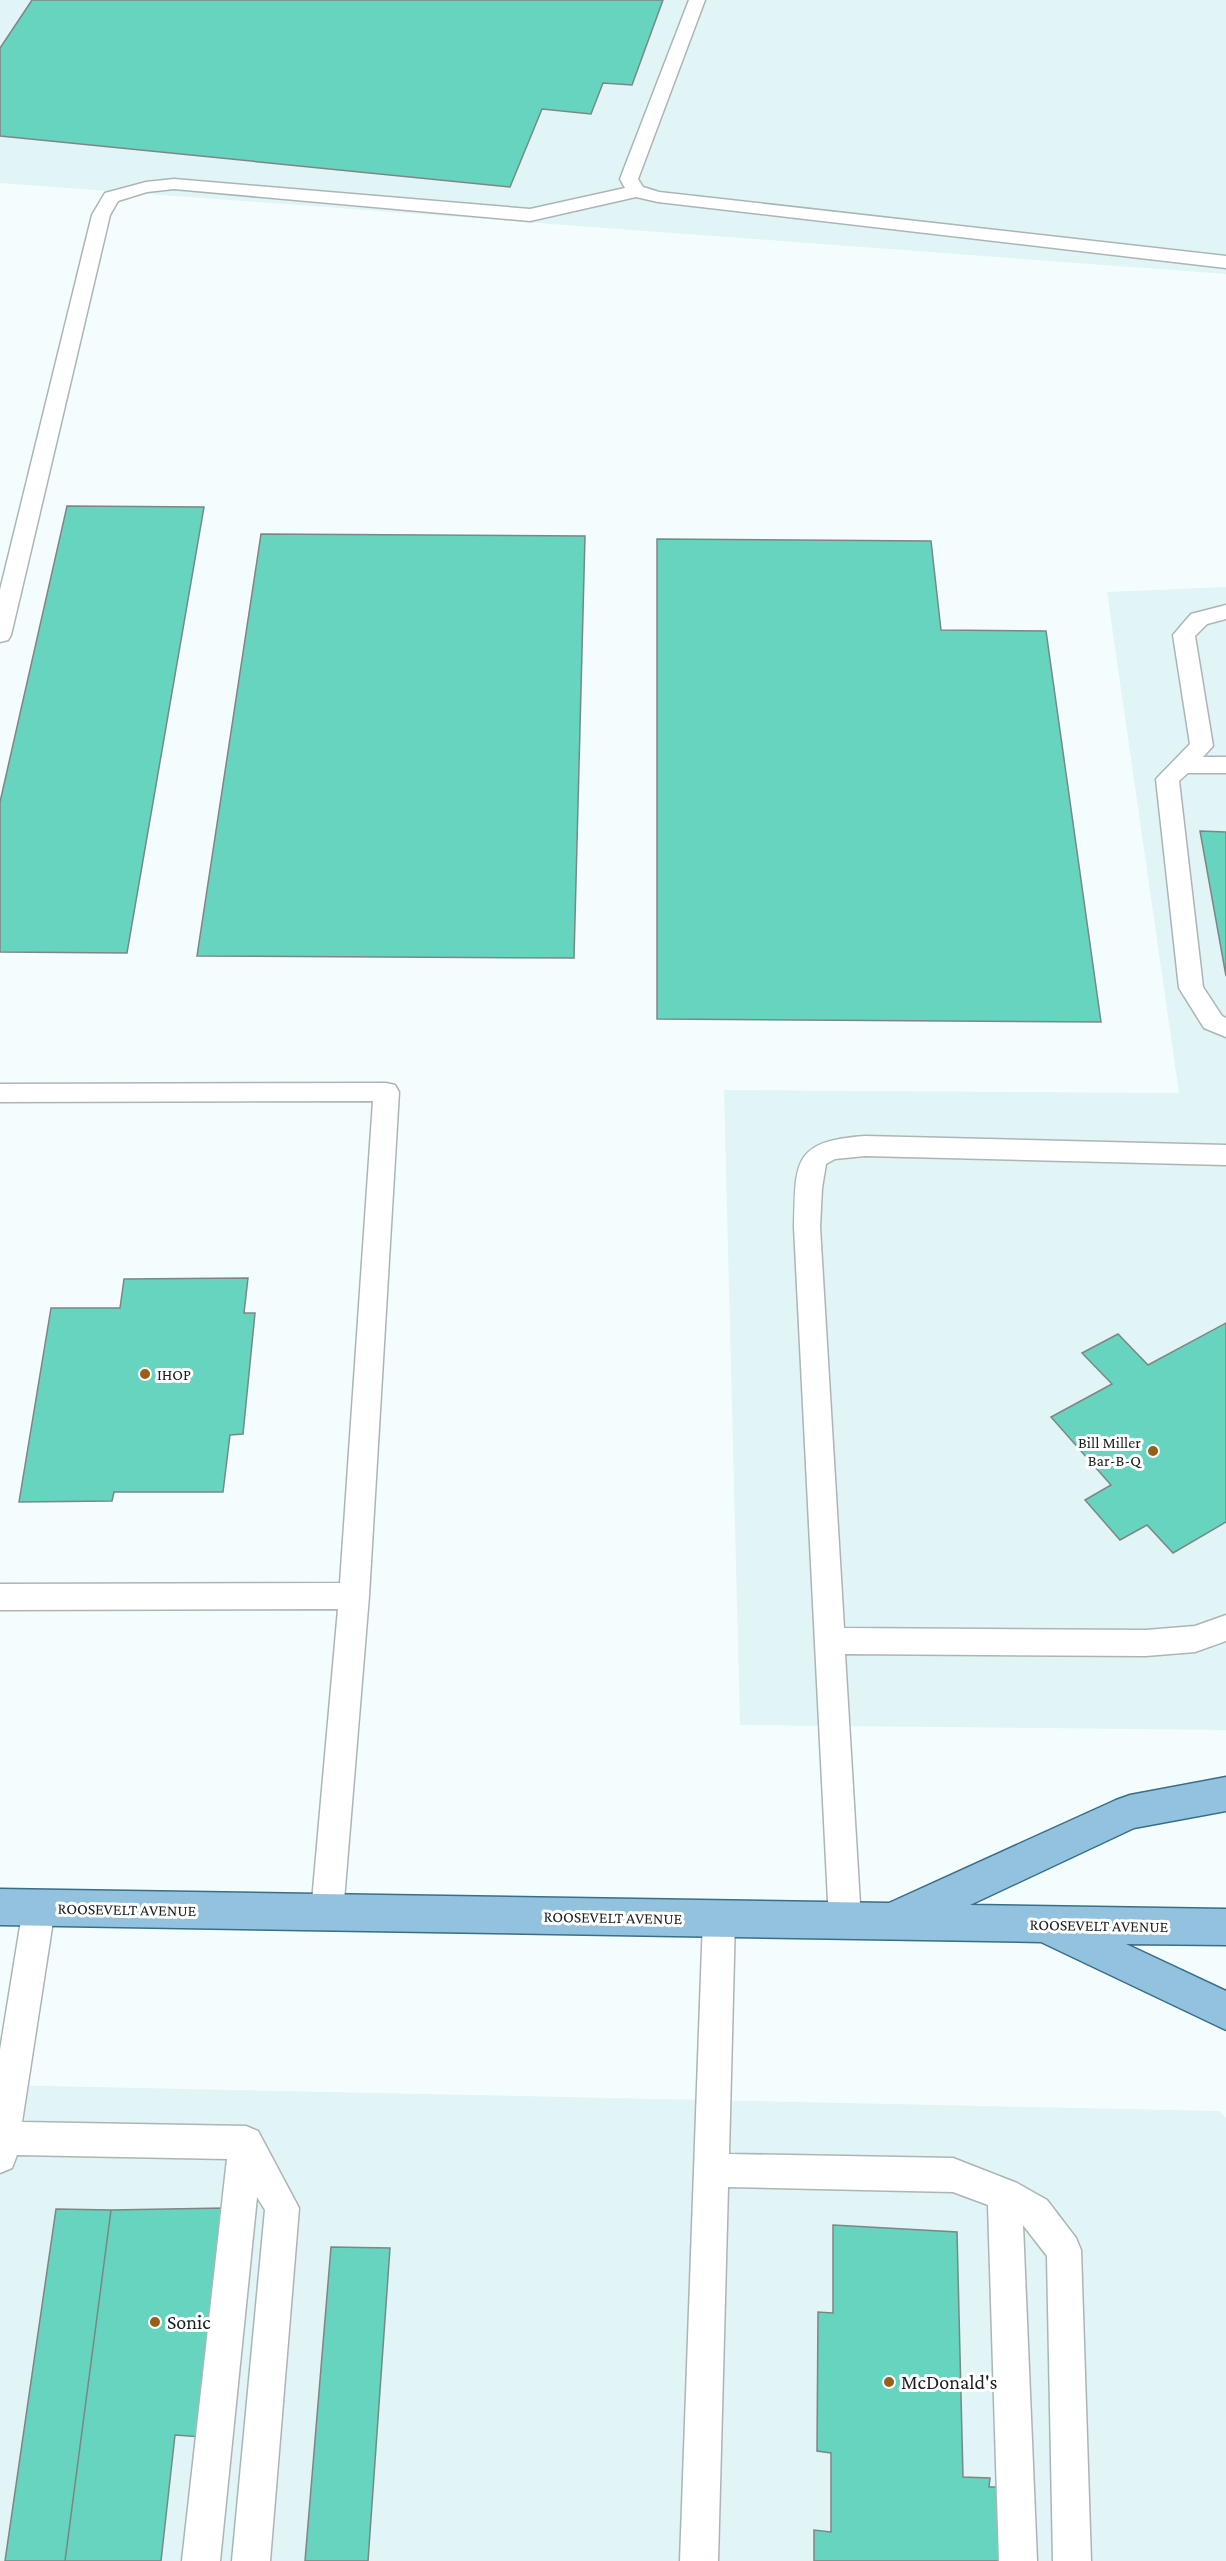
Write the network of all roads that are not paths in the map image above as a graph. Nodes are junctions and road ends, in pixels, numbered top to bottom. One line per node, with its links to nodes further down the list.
1 (698, 0): 2 (lane)
2 (636, 191): 3 (lane); 5 (lane)
3 (1226, 262)
4 (1226, 612): 6 (lane)
5 (0, 635)
6 (1181, 765): 7 (lane); 8 (lane)
7 (1226, 765)
8 (1226, 1028)
9 (0, 1093): 11 (lane)
10 (1226, 1155): 14 (lane)
11 (354, 1596): 12 (lane); 18 (lane)
12 (0, 1597)
13 (1226, 1628): 14 (lane)
14 (831, 1641): 20 (lane)
15 (1226, 1794): 21 (main road)
16 (0, 1907): 17 (main road, ROOSEVELT AVENUE)
17 (39, 1908): 18 (main road, ROOSEVELT AVENUE); 26 (lane)
18 (327, 1913): 19 (main road, ROOSEVELT AVENUE)
19 (719, 1919): 20 (main road, ROOSEVELT AVENUE); 27 (lane)
20 (845, 1921): 21 (main road, ROOSEVELT AVENUE)
21 (892, 1922): 22 (main road, ROOSEVELT AVENUE)
22 (1045, 1924): 23 (main road, ROOSEVELT AVENUE); 24 (main road)
23 (1226, 1927)
24 (1226, 2011)
25 (246, 2144): 26 (lane); 29 (lane); 30 (lane)
26 (1, 2147)
27 (712, 2170): 28 (lane); 31 (lane)
28 (1005, 2195): 32 (lane); 33 (lane)
29 (201, 2561)
30 (250, 2561)
31 (699, 2561)
32 (1018, 2561)
33 (1072, 2561)

